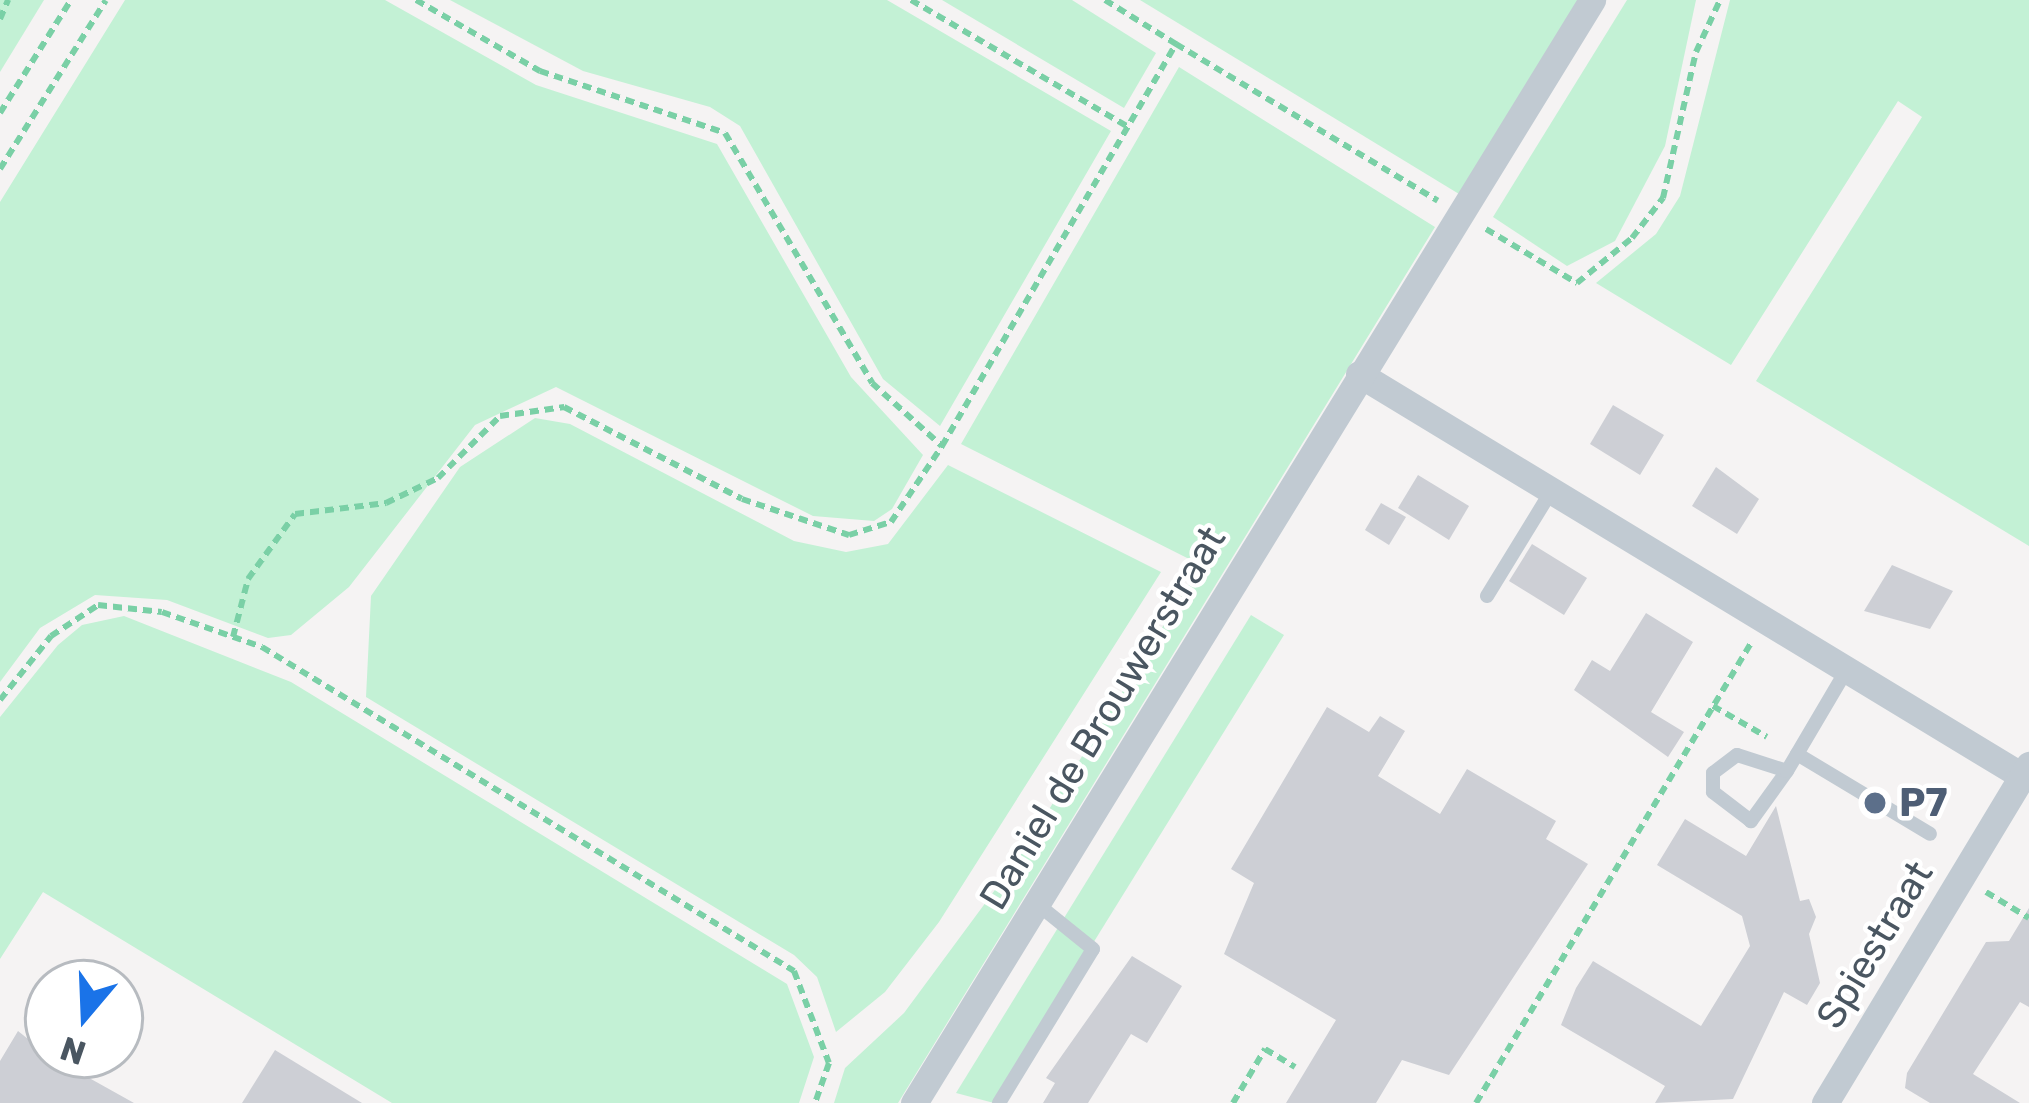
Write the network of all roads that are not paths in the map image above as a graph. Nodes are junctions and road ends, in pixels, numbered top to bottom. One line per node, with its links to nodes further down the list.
1 (1592, 0): 2 (street, Daniel de Brouwerstraat)
2 (1359, 374): 3 (street); 10 (street, Daniel de Brouwerstraat)
3 (1552, 490): 4 (lane); 5 (street)
4 (1487, 596)
5 (1847, 669): 6 (lane); 7 (street)
6 (1797, 754): 8 (lane); 9 (lane)
7 (2026, 770): 13 (street, Spiestraat)
8 (1786, 771): 8 (lane)
9 (1930, 834)
10 (1036, 903): 11 (street, Daniel de Brouwerstraat); 12 (lane)
11 (914, 1103)
12 (999, 1103)
13 (1825, 1103)

